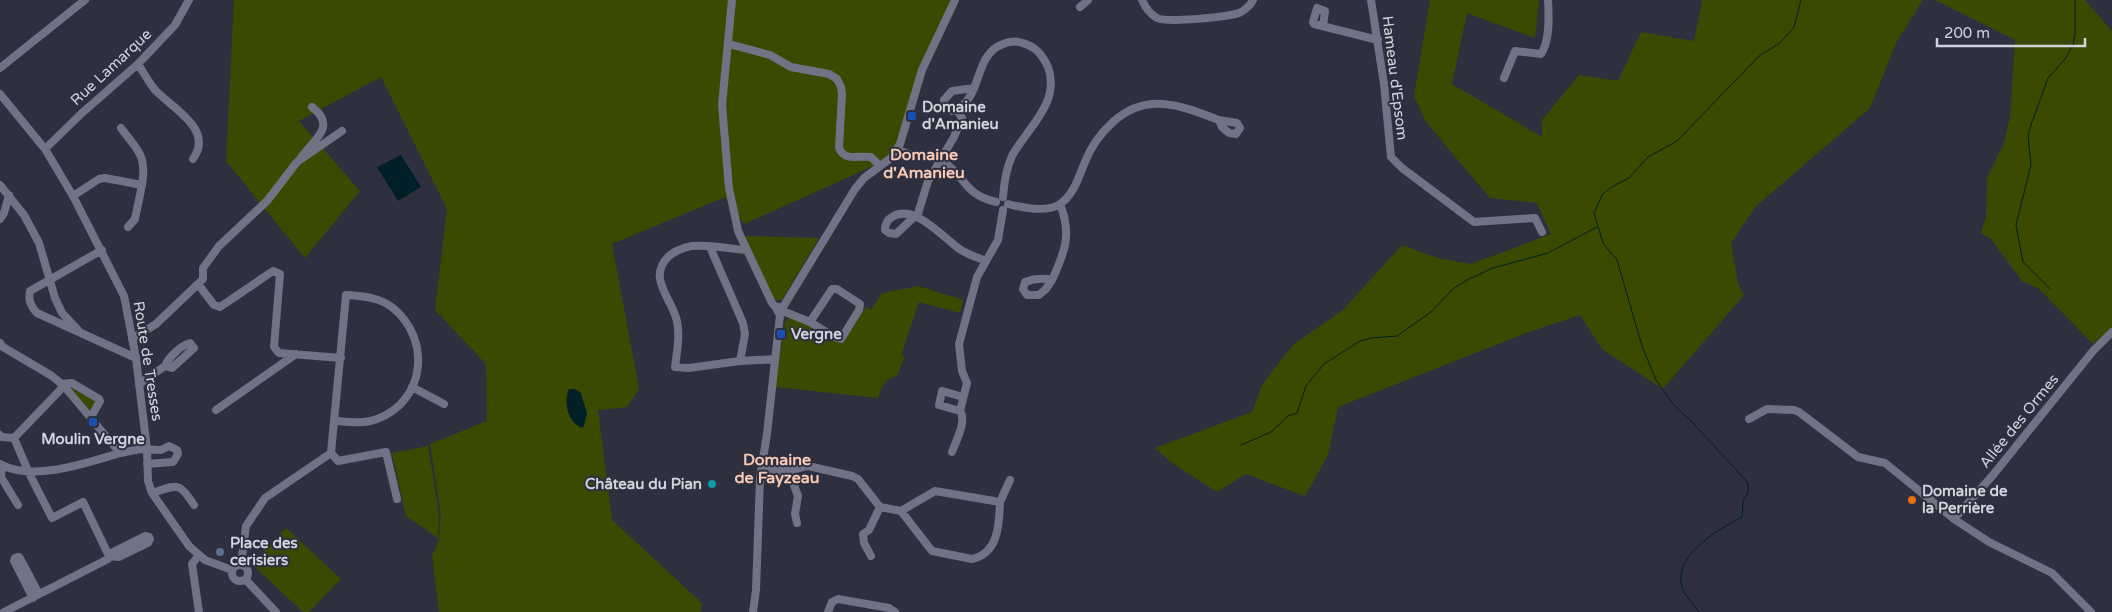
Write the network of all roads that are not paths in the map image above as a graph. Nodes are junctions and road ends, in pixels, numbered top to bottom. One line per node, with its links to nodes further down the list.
1 (85, 0): 15 (street)
2 (189, 0): 14 (street, Rue Lamarque)
3 (732, 0): 13 (street)
4 (955, 0): 24 (street)
5 (1088, 0): 10 (street)
6 (1142, 0): 7 (street)
7 (1253, 0)
8 (1371, 0): 12 (street, Hameau d'Epsom)
9 (1548, 0): 16 (street)
10 (1080, 8)
11 (1323, 26): 12 (street)
12 (1378, 40): 40 (street, Hameau d'Epsom)
13 (729, 44): 29 (street); 43 (street)
14 (138, 64): 25 (street, Rue Lamarque); 26 (street)
15 (0, 68)
16 (1504, 78)
17 (974, 88): 20 (street); 20 (street); 34 (street)
18 (0, 94): 25 (street, Route de Tresses)
19 (312, 107): 28 (street)
20 (956, 109): 27 (street)
21 (1219, 120): 36 (street)
22 (121, 128): 31 (street)
23 (342, 131): 28 (street)
24 (898, 149): 27 (street); 29 (street)
25 (45, 150): 33 (street, Route de Tresses)
26 (193, 159)
27 (940, 160): 35 (street); 44 (street)
28 (297, 162): 47 (street)
29 (880, 166): 48 (street)
30 (0, 185): 32 (street)
31 (142, 185): 33 (street); 39 (street)
32 (8, 195): 38 (street); 45 (street)
33 (73, 196): 42 (street, Route de Tresses)
34 (1003, 197): 35 (street); 37 (street)
35 (996, 202): 37 (street)
36 (1060, 204): 37 (street); 46 (street)
37 (1006, 207): 44 (street)
38 (0, 219)
39 (128, 227)
40 (1542, 232)
41 (710, 247): 43 (street); 58 (street); 58 (street)
42 (102, 250): 45 (street); 52 (street, Route de Tresses)
43 (747, 250): 48 (street)
44 (986, 261): 63 (street)
45 (50, 280): 51 (street); 51 (street)
46 (1052, 280)
47 (198, 284): 52 (street); 54 (street)
48 (781, 311): 49 (street); 57 (street)
49 (810, 322): 49 (street)
50 (2112, 332): 89 (street, Allée des Ormes)
51 (82, 334): 55 (street)
52 (132, 339): 55 (street, Route de Tresses)
53 (0, 343): 61 (street)
54 (296, 354): 56 (street); 65 (street)
55 (136, 358): 60 (street, Route de Tresses)
56 (340, 358): 62 (street); 69 (street)
57 (775, 359): 58 (street); 78 (street)
58 (740, 361)
59 (165, 366): 60 (street)
60 (140, 384): 72 (street, Route de Tresses)
61 (63, 385): 67 (street); 67 (street); 71 (street)
62 (412, 387): 64 (street); 69 (street)
63 (963, 397): 66 (street); 66 (street)
64 (444, 404)
65 (216, 410)
66 (960, 411): 73 (street)
67 (91, 418): 74 (street)
68 (1749, 420): 89 (street)
69 (336, 421): 75 (street)
70 (0, 435): 71 (street)
71 (14, 438): 80 (street)
72 (147, 449): 74 (street); 76 (street, Route de Tresses); 76 (street)
73 (952, 452)
74 (120, 453): 80 (street)
75 (331, 453): 83 (street); 93 (street)
76 (147, 464): 82 (street, Route de Tresses)
77 (1, 465): 80 (street); 85 (street)
78 (762, 467): 79 (street); 99 (street)
79 (789, 472): 87 (street); 90 (street)
80 (29, 473): 96 (street)
81 (1010, 480): 84 (street)
82 (152, 493): 86 (street); 91 (street, Route de Tresses)
83 (397, 499)
84 (1000, 502): 88 (street); 88 (street)
85 (18, 505)
86 (194, 505)
87 (880, 507): 88 (street); 92 (street)
88 (900, 511)
89 (1954, 519): 102 (street)
90 (797, 523)
91 (199, 555): 94 (street, Route de Tresses); 97 (street)
92 (871, 556)
93 (241, 565): 94 (street); 95 (street)
94 (232, 570): 95 (street)
95 (246, 580): 98 (street)
96 (4, 612)
97 (199, 612)
98 (276, 612)
99 (753, 612)
100 (828, 612): 101 (street)
101 (894, 612)
102 (2091, 612)

